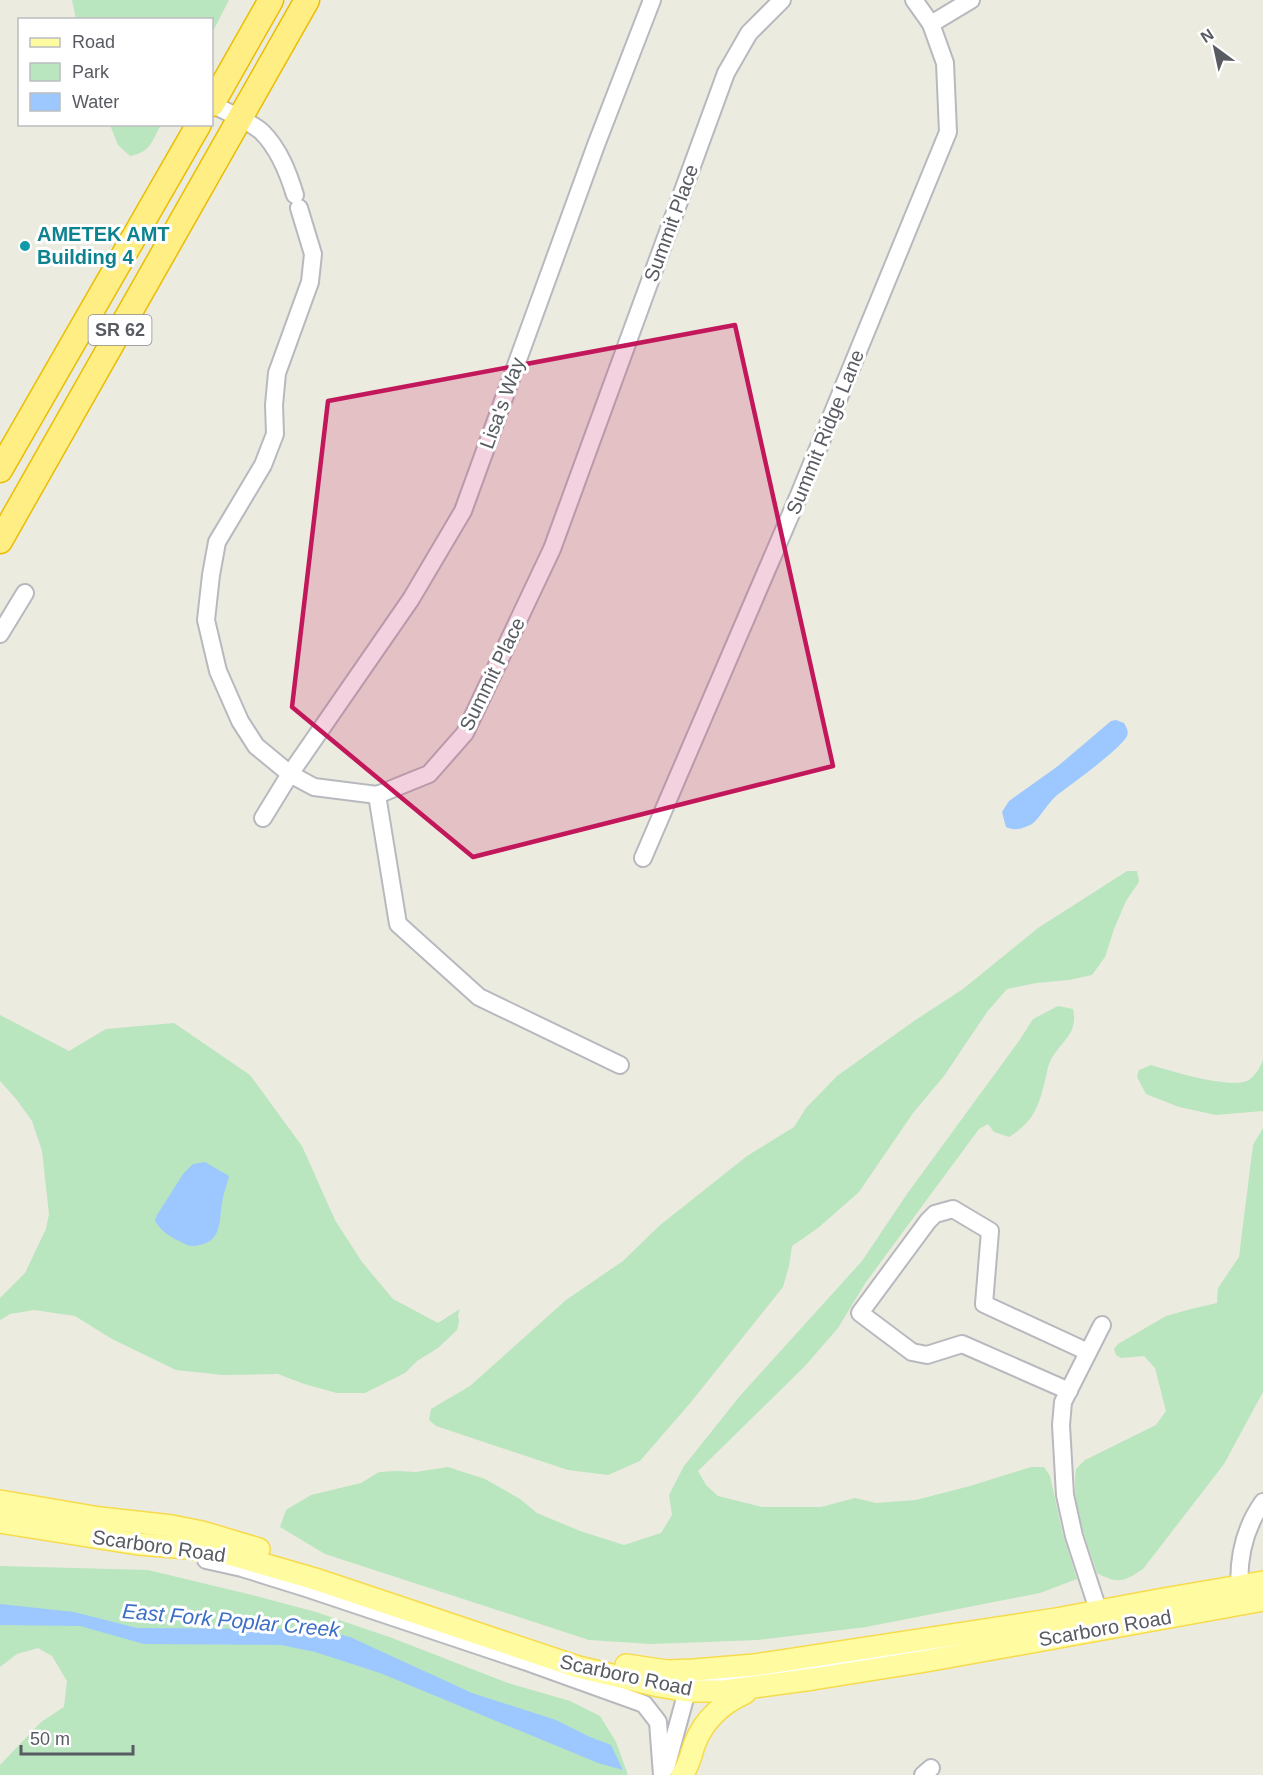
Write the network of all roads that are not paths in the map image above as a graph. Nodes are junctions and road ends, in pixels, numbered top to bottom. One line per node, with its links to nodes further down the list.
1 (270, 0): 8 (highway)
2 (307, 0): 10 (highway, SR 62)
3 (652, 0): 16 (street, Lisa's Way)
4 (782, 0): 17 (street, Summit Place)
5 (914, 0): 7 (street, Summit Ridge Lane)
6 (971, 0): 7 (street)
7 (931, 24): 19 (street, Summit Ridge Lane)
8 (213, 102)
9 (213, 104): 10 (street, Summit Place)
10 (240, 118): 13 (highway, SR 62); 16 (street, Summit Place)
11 (198, 126): 12 (highway, SR 62)
12 (0, 470)
13 (0, 541)
14 (24, 593): 15 (street)
15 (0, 634)
16 (290, 774): 17 (street, Summit Place); 18 (street, Lisa's Way)
17 (377, 795): 20 (street)
18 (263, 818)
19 (642, 858)
20 (620, 1065)
21 (1102, 1325): 22 (street)
22 (1088, 1352): 23 (street); 23 (street)
23 (1069, 1391): 32 (street)
24 (0, 1502): 33 (main road, Scarboro Road)
25 (1263, 1502): 29 (street)
26 (0, 1522): 27 (main road, Scarboro Road)
27 (138, 1544): 35 (main road, Scarboro Road); 36 (street)
28 (1263, 1582): 29 (main road, Scarboro Road)
29 (1240, 1594): 30 (main road, Scarboro Road); 32 (main road, Scarboro Road)
30 (1263, 1600)
31 (1056, 1619): 32 (main road, Scarboro Road); 33 (main road, Scarboro Road); 35 (street)
32 (1102, 1620): 34 (main road, Scarboro Road)
33 (694, 1670): 35 (street)
34 (759, 1687): 35 (main road, Scarboro Road); 37 (main road)
35 (687, 1691): 36 (street)
36 (663, 1775)
37 (682, 1775)

